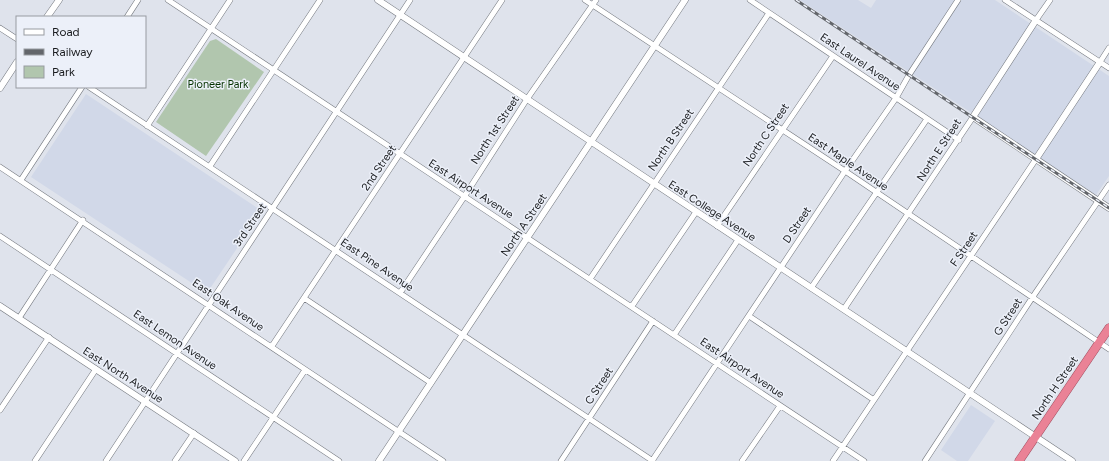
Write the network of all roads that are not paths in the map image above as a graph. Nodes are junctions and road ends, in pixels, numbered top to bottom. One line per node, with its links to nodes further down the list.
1 (59, 0): 19 (street)
2 (138, 0): 20 (street)
3 (168, 0): 23 (street, East Airport Avenue)
4 (230, 0): 23 (street)
5 (320, 0): 32 (street)
6 (378, 0): 18 (street, East College Avenue)
7 (410, 0): 18 (street, 3rd Street)
8 (502, 0): 28 (street, 2nd Street)
9 (585, 0): 16 (street, East Maple Avenue)
10 (596, 0): 16 (street, North 1st Street)
11 (685, 0): 25 (street, North A Street)
12 (750, 0): 17 (street, East Laurel Avenue)
13 (958, 0): 37 (street, D Street)
14 (1005, 0): 21 (street)
15 (1050, 0): 21 (street, North E Street)
16 (592, 5): 25 (street, East Maple Avenue); 38 (street, North 1st Street)
17 (769, 13): 27 (street, East Laurel Avenue); 36 (street, North B Street)
18 (400, 15): 28 (street, East College Avenue); 39 (street, 3rd Street)
19 (48, 16)
20 (128, 16)
21 (1036, 20): 29 (street); 40 (street, North E Street)
22 (0, 28): 24 (street)
23 (211, 29): 32 (street, East Airport Avenue); 42 (street)
24 (16, 38)
25 (655, 46): 36 (street, East Maple Avenue); 45 (street, North A Street)
26 (1109, 48): 29 (street, F Street)
27 (833, 56): 37 (street, East Laurel Avenue); 43 (street, North C Street)
28 (464, 57): 38 (street, East College Avenue); 46 (street, 2nd Street)
29 (1100, 62): 31 (street); 47 (street, F Street)
30 (16, 64): 33 (street)
31 (1109, 68)
32 (274, 70): 39 (street, East Airport Avenue); 48 (street)
33 (0, 88)
34 (81, 88): 51 (street)
35 (90, 88): 42 (street, East Pine Avenue)
36 (719, 88): 43 (street, East Maple Avenue); 52 (street, North B Street)
37 (896, 98): 41 (street, East Laurel Avenue); 50 (street, D Street)
38 (527, 99): 45 (street, East College Avenue); 55 (street, North 1st Street)
39 (337, 112): 46 (street, East Airport Avenue); 57 (street, 3rd Street)
40 (972, 117): 44 (street, North E Street); 47 (street)
41 (927, 119): 44 (street, East Laurel Avenue); 54 (street)
42 (147, 126): 48 (street, East Pine Avenue)
43 (782, 130): 50 (street, East Maple Avenue); 62 (street, North C Street)
44 (958, 140): 60 (street, North E Street)
45 (591, 142): 52 (street, East College Avenue); 64 (street, North A Street)
46 (400, 154): 55 (street, East Airport Avenue); 66 (street, 2nd Street)
47 (1036, 159): 56 (street); 67 (street, F Street)
48 (210, 166): 57 (street, East Pine Avenue)
49 (0, 167): 51 (street, East Oak Avenue)
50 (845, 171): 54 (street, East Maple Avenue); 68 (street, D Street)
51 (21, 180): 61 (street, East Oak Avenue)
52 (654, 184): 59 (street, East College Avenue); 70 (street, North B Street)
53 (1109, 185): 56 (street, G Street)
54 (876, 193): 60 (street, East Maple Avenue); 71 (street)
55 (464, 197): 64 (street, East Airport Avenue); 72 (street, North 1st Street)
56 (1099, 201): 58 (street); 74 (street, G Street)
57 (273, 208): 66 (street, East Pine Avenue); 75 (street, 3rd Street)
58 (1109, 208)
59 (696, 212): 62 (street, East College Avenue); 77 (street)
60 (908, 214): 67 (street, East Maple Avenue); 78 (street, North E Street)
61 (83, 220): 69 (street); 75 (street, East Oak Avenue)
62 (717, 226): 65 (street, East College Avenue)
63 (0, 236): 69 (street, East Lemon Avenue)
64 (527, 237): 70 (street, East Airport Avenue); 83 (street, North A Street)
65 (738, 240): 68 (street, East College Avenue); 84 (street)
66 (336, 250): 72 (street, East Pine Avenue); 73 (street, 2nd Street)
67 (971, 257): 74 (street, East Maple Avenue); 89 (street, F Street)
68 (781, 268): 71 (street, East College Avenue); 79 (street, D Street)
69 (51, 269): 80 (street); 90 (street, East Lemon Avenue)
70 (590, 279): 77 (street, East Airport Avenue)
71 (812, 288): 78 (street, East College Avenue)
72 (400, 293): 83 (street, East Pine Avenue)
73 (304, 298): 87 (street, 2nd Street); 94 (street)
74 (1032, 298): 86 (street, East Maple Avenue); 95 (street, G Street)
75 (209, 304): 87 (street, East Oak Avenue); 90 (street, 3rd Street)
76 (0, 306): 80 (street, East North Avenue)
77 (632, 306): 81 (street, East Airport Avenue)
78 (844, 309): 89 (street, East College Avenue)
79 (749, 316): 91 (street, D Street); 96 (street)
80 (19, 318): 85 (street, East North Avenue)
81 (654, 321): 84 (street, East Airport Avenue); 101 (street, C Street)
82 (1109, 328): 86 (highway, North H Street)
83 (463, 334): 94 (street, North A Street); 101 (street, East Pine Avenue)
84 (674, 335): 91 (street, East Airport Avenue)
85 (49, 337): 92 (street, East North Avenue); 99 (street)
86 (1099, 342): 88 (street, East Maple Avenue); 104 (highway, North H Street)
87 (272, 346): 93 (street, East Oak Avenue)
88 (1109, 349)
89 (907, 351): 95 (street, East College Avenue); 96 (street, F Street)
90 (178, 354): 97 (street, 3rd Street); 100 (street, East Lemon Avenue)
91 (716, 363): 98 (street, East Airport Avenue); 115 (street, D Street)
92 (96, 369): 97 (street, East North Avenue); 106 (street)
93 (305, 370): 100 (street); 102 (street, East Oak Avenue)
94 (430, 383): 102 (street, North A Street)
95 (969, 393): 104 (street, East College Avenue); 119 (street, G Street)
96 (874, 400): 105 (street, F Street)
97 (146, 402): 103 (street, East North Avenue); 107 (street, 3rd Street)
98 (780, 406): 105 (street, East Airport Avenue); 116 (street)
99 (0, 410)
100 (274, 418): 110 (street); 111 (street, East Lemon Avenue)
101 (589, 419): 114 (street, C Street); 115 (street, East Pine Avenue)
102 (399, 431): 112 (street, North A Street); 113 (street, East Oak Avenue)
103 (194, 433): 108 (street); 109 (street, East North Avenue)
104 (1035, 438): 120 (highway, North H Street); 121 (street, East College Avenue)
105 (843, 447): 117 (street, F Street); 118 (street, East Airport Avenue)
106 (36, 461)
107 (106, 461)
108 (175, 461)
109 (235, 461)
110 (244, 461)
111 (339, 461)
112 (379, 461)
113 (443, 461)
114 (561, 461)
115 (652, 461)
116 (742, 461)
117 (833, 461)
118 (864, 461)
119 (925, 461)
120 (1019, 461)
121 (1072, 461)

